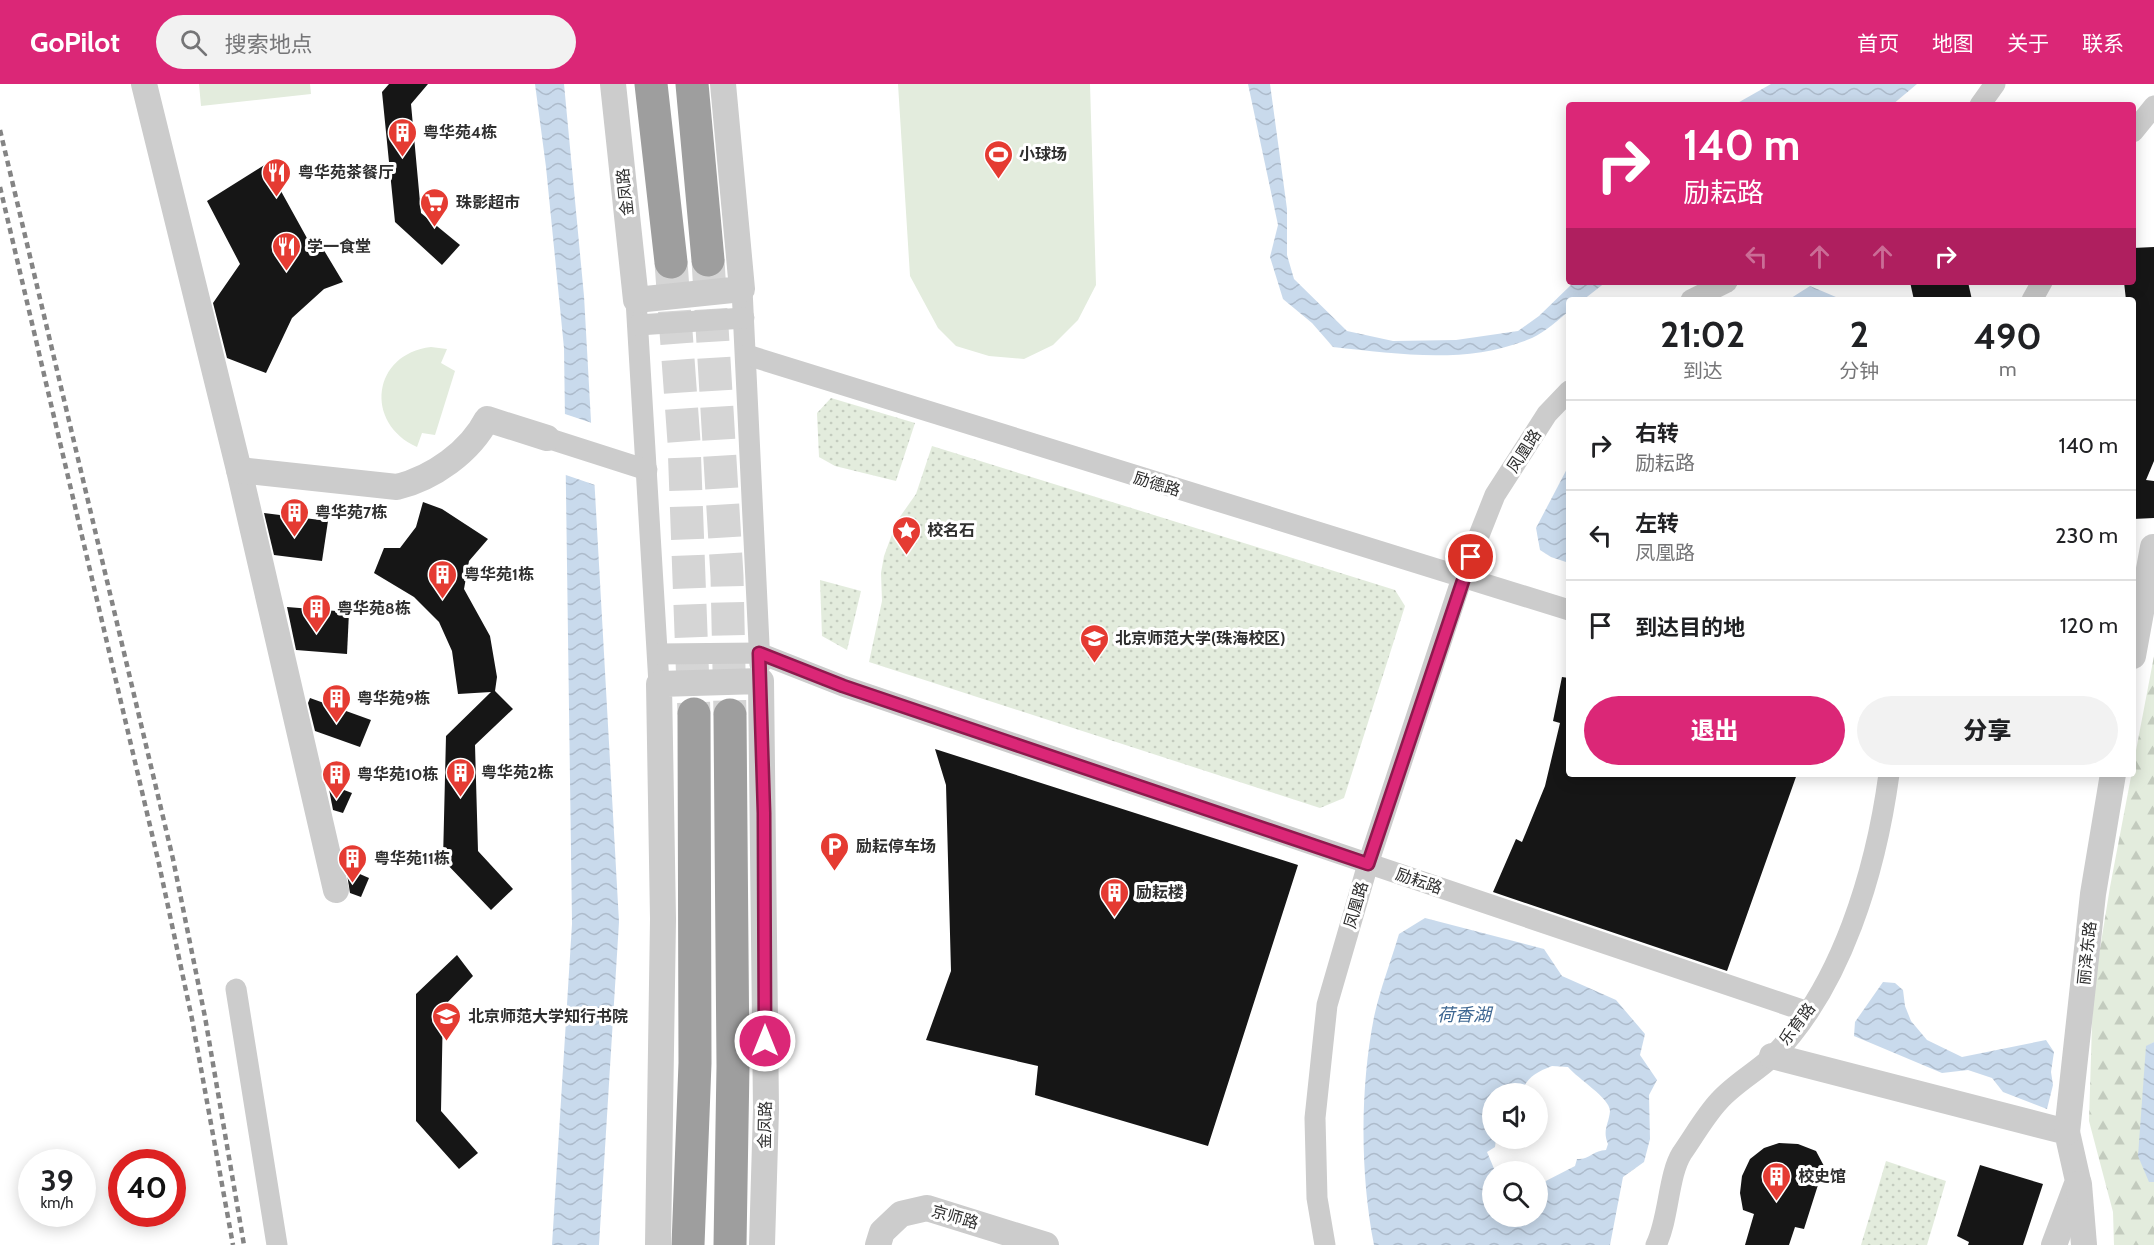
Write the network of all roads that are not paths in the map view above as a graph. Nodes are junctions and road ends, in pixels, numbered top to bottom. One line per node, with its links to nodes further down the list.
1 (144, 84): 20 (street)
2 (613, 84): 15 (street, 金凤路)
3 (651, 84): 11 (highway)
4 (692, 84): 10 (highway)
5 (723, 84): 13 (street)
6 (1995, 84): 7 (street)
7 (1982, 102)
8 (2154, 106): 9 (street)
9 (2136, 128)
10 (708, 260)
11 (671, 262)
12 (1722, 285): 14 (street)
13 (742, 289): 15 (street); 16 (street)
14 (1697, 297)
15 (637, 312): 16 (street); 21 (street)
16 (744, 318): 17 (street)
17 (747, 355): 23 (street, 励德路); 26 (street)
18 (1566, 394): 23 (street, 凤凰路)
19 (547, 438): 20 (street); 21 (street)
20 (239, 470): 35 (street)
21 (646, 470): 27 (street)
22 (2147, 548): 25 (street)
23 (1462, 578): 24 (street, 励德路); 34 (street, 凤凰路)
24 (1566, 609)
25 (2136, 633)
26 (759, 653): 27 (street); 28 (street); 34 (street, 励耘路)
27 (658, 654): 29 (street)
28 (761, 681): 29 (street); 45 (street, 金凤路)
29 (659, 684): 42 (street)
30 (694, 714): 43 (highway)
31 (730, 715): 44 (highway, 金凤路)
32 (1888, 777): 37 (street, 乐育路)
33 (2112, 777): 39 (street, 丽泽东路)
34 (1368, 864): 37 (street, 励耘路); 48 (street, 凤凰路)
35 (336, 890)
36 (237, 989): 41 (street)
37 (1808, 1012): 38 (street, 乐育路)
38 (1772, 1056): 39 (street); 49 (street, 乐育路)
39 (2067, 1132): 40 (street, 丽泽东路)
40 (2078, 1181): 50 (street); 51 (street)
41 (277, 1245)
42 (657, 1245)
43 (688, 1245)
44 (730, 1245)
45 (762, 1245)
46 (878, 1245): 47 (street, 京师路)
47 (1046, 1245)
48 (1325, 1245)
49 (1656, 1245)
50 (2054, 1245)
51 (2084, 1245)

